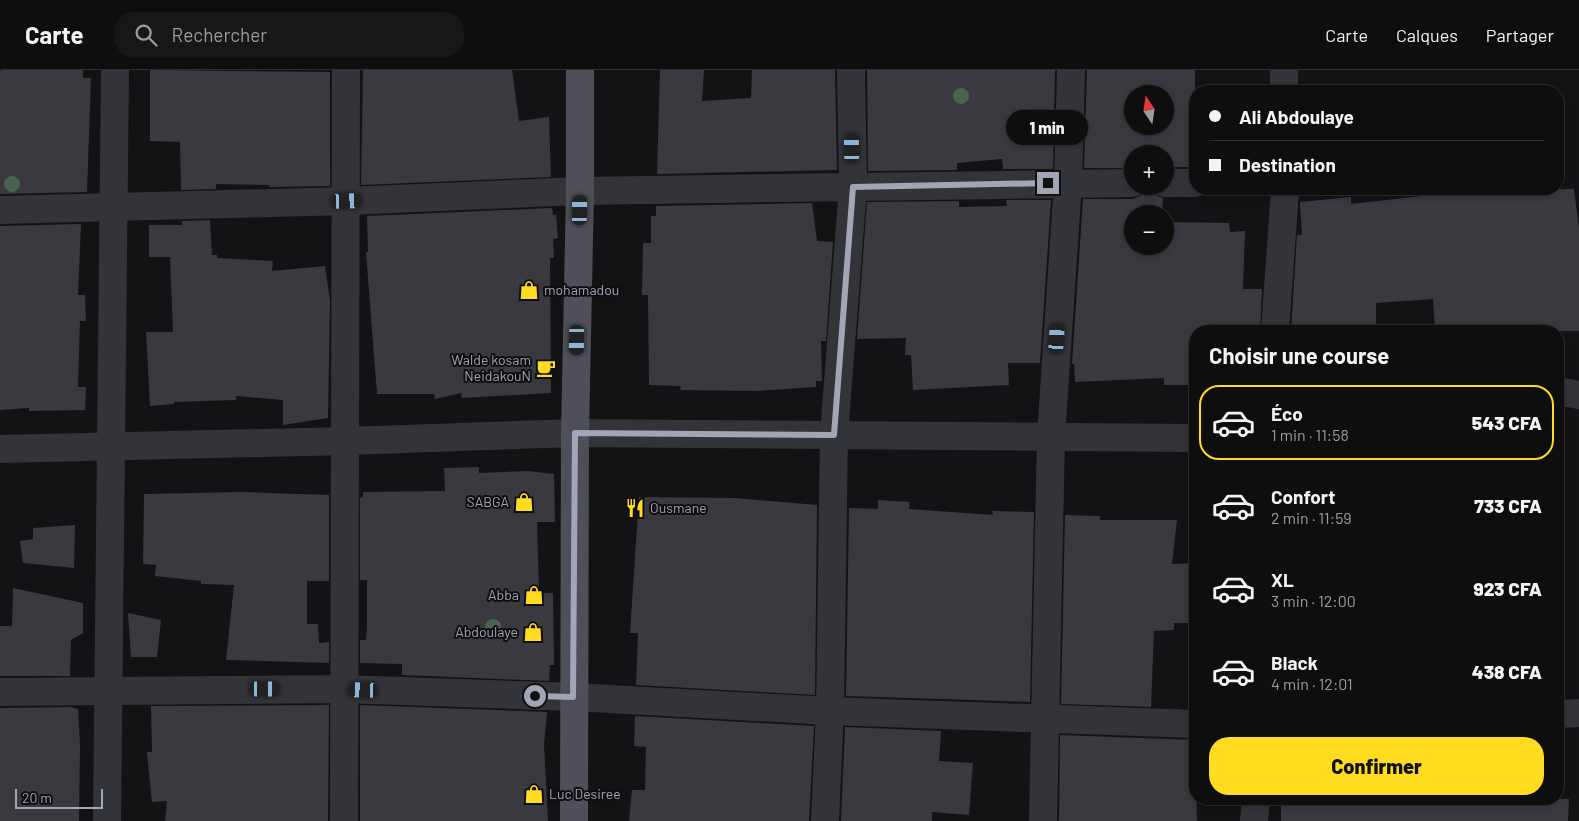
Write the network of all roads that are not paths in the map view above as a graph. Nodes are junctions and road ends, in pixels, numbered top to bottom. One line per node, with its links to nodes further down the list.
1 (115, 70): 16 (street)
2 (346, 70): 15 (street)
3 (580, 70): 13 (main road)
4 (851, 70): 12 (street)
5 (1070, 70): 8 (street)
6 (1284, 70): 7 (street)
7 (1284, 85)
8 (1068, 182): 9 (street); 12 (street); 23 (street)
9 (1124, 183)
10 (1174, 183): 11 (street)
11 (1189, 183)
12 (853, 187): 13 (street); 22 (street)
13 (580, 191): 15 (street); 21 (main road)
14 (1285, 195): 18 (street)
15 (347, 201): 16 (street); 25 (street)
16 (115, 205): 17 (street); 26 (street)
17 (0, 210)
18 (1275, 325)
19 (1564, 392): 20 (street)
20 (1579, 395)
21 (575, 433): 22 (street); 25 (street); 31 (main road)
22 (834, 435): 23 (street); 32 (street)
23 (1051, 436): 24 (street); 35 (street)
24 (1189, 438)
25 (347, 442): 26 (street); 28 (street)
26 (110, 445): 27 (street); 29 (street)
27 (0, 449)
28 (344, 689): 29 (street); 31 (street); 39 (street)
29 (107, 690): 30 (street); 38 (street)
30 (0, 692)
31 (573, 697): 32 (street); 40 (main road)
32 (830, 711): 35 (street); 41 (street)
33 (1579, 713): 34 (street)
34 (1564, 714)
35 (1046, 720): 36 (street); 42 (street)
36 (1189, 724)
37 (1255, 805): 43 (street)
38 (107, 821)
39 (344, 821)
40 (574, 821)
41 (825, 821)
42 (1043, 821)
43 (1254, 821)

